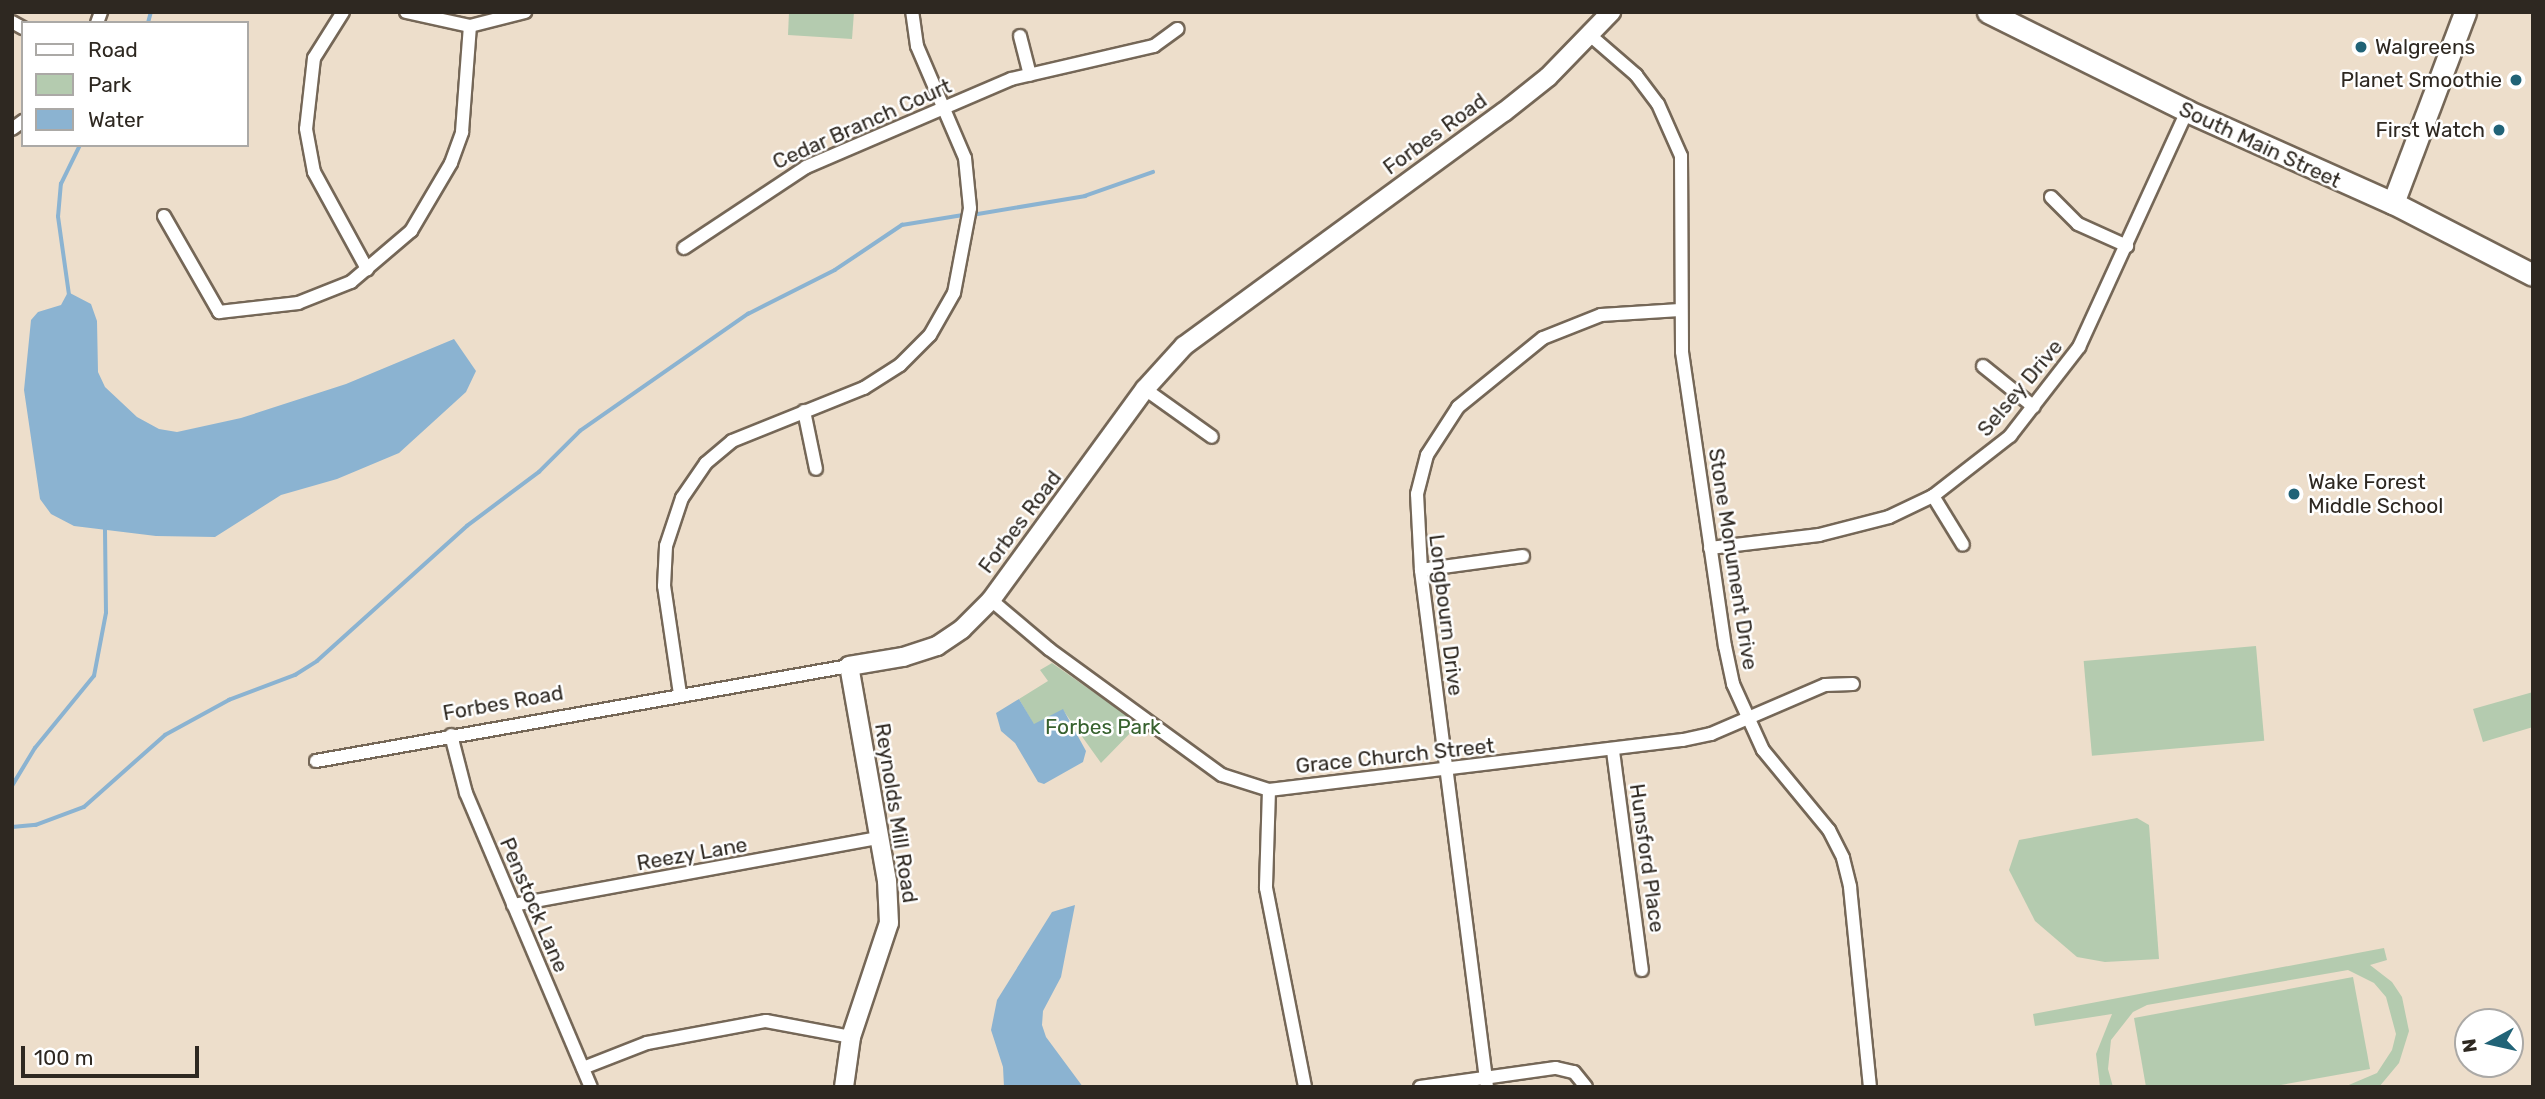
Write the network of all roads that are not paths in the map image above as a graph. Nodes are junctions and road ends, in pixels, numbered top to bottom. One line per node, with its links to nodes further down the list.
1 (343, 12): 20 (street)
2 (406, 12): 8 (street)
3 (525, 12): 8 (street)
4 (912, 12): 13 (street)
5 (1611, 12): 11 (street, Forbes Road)
6 (1988, 12): 14 (main road, South Main Street)
7 (2465, 12): 16 (main road)
8 (470, 26): 20 (street)
9 (1177, 29): 12 (street, Cedar Branch Court)
10 (1020, 36): 12 (street)
11 (1591, 37): 22 (street, Stone Monument Drive); 24 (street, Forbes Road)
12 (1030, 75): 13 (street, Cedar Branch Court)
13 (946, 106): 19 (street, Cedar Branch Court); 26 (street)
14 (2187, 111): 16 (main road, South Main Street); 18 (street, Selsey Drive)
15 (2051, 197): 18 (street)
16 (2393, 203): 21 (main road, South Main Street)
17 (164, 216): 20 (street)
18 (2127, 246): 25 (street, Selsey Drive)
19 (684, 248)
20 (367, 269)
21 (2533, 275)
22 (1680, 310): 31 (street, Stone Monument Drive); 33 (street, Longbourn Drive)
23 (1983, 366): 25 (street)
24 (1145, 389): 27 (street); 34 (street, Forbes Road)
25 (2034, 407): 29 (street, Selsey Drive)
26 (804, 411): 28 (street); 37 (street)
27 (1212, 437)
28 (816, 469)
29 (1933, 496): 30 (street); 31 (street, Selsey Drive)
30 (1963, 545)
31 (1710, 548): 38 (street, Stone Monument Drive)
32 (1523, 556): 33 (street)
33 (1421, 570): 42 (street, Longbourn Drive)
34 (991, 600): 35 (street, Forbes Road); 43 (street, Grace Church Street)
35 (849, 666): 37 (street, Forbes Road); 44 (street, Reynolds Mill Road)
36 (1853, 684): 38 (street, Grace Church Street)
37 (680, 694): 39 (street, Forbes Road)
38 (1747, 720): 40 (street, Grace Church Street); 55 (street, Stone Monument Drive)
39 (451, 735): 41 (street, Forbes Road); 45 (street, Penstock Lane)
40 (1613, 751): 42 (street, Grace Church Street); 46 (street, Hunsford Place)
41 (316, 761)
42 (1447, 770): 43 (street, Grace Church Street); 49 (street, Longbourn Drive)
43 (1269, 790): 52 (street)
44 (878, 838): 45 (street, Reezy Lane); 47 (street, Reynolds Mill Road)
45 (513, 905): 48 (street, Penstock Lane)
46 (1642, 970)
47 (851, 1037): 48 (street); 51 (street, Reynolds Mill Road)
48 (583, 1068): 50 (street, Penstock Lane)
49 (1486, 1081): 53 (street); 54 (street)
50 (591, 1087)
51 (845, 1087)
52 (1305, 1087)
53 (1420, 1087)
54 (1586, 1087)
55 (1870, 1087)

